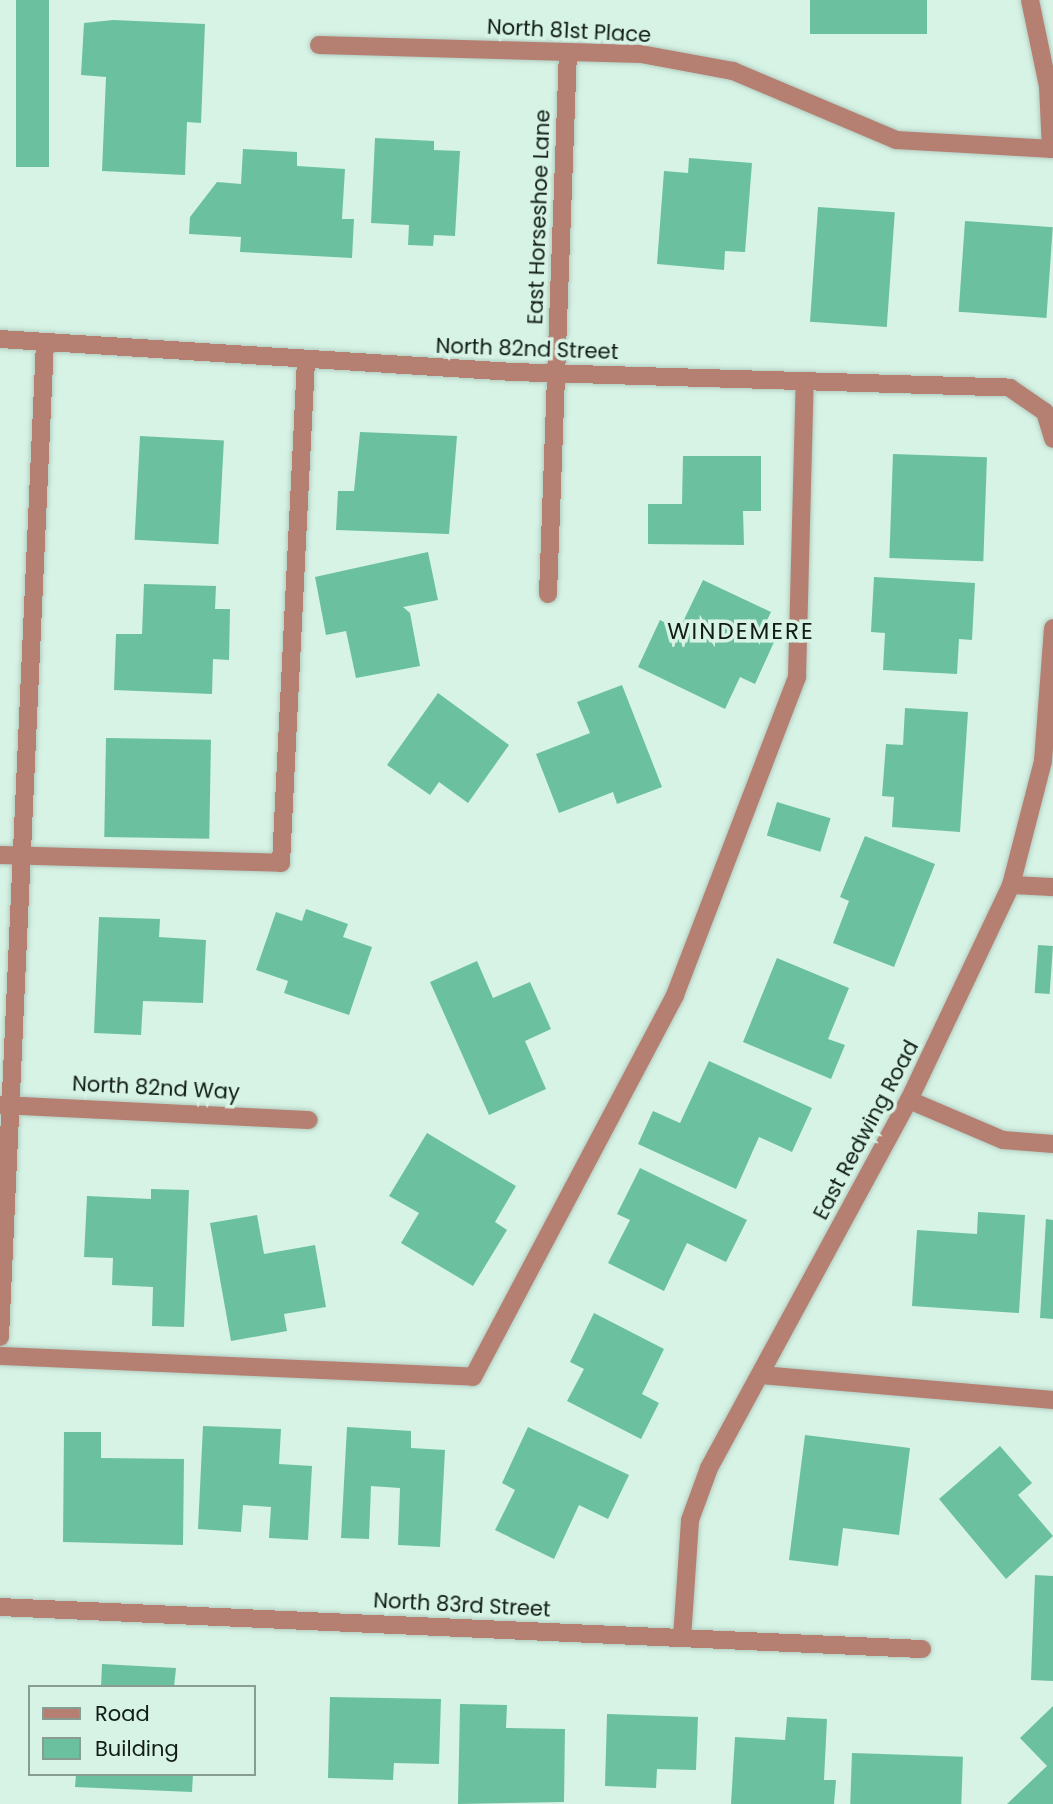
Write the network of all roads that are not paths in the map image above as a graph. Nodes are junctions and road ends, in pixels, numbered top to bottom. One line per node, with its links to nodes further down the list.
1 (1030, 0): 4 (street)
2 (319, 45): 3 (street, North 81st Place)
3 (568, 52): 4 (street, North 81st Place); 8 (street, East Horseshoe Lane)
4 (1052, 149)
5 (0, 339): 6 (street, North 82nd Street)
6 (45, 343): 7 (street, North 82nd Street); 15 (street)
7 (306, 361): 8 (street, North 82nd Street); 15 (street)
8 (556, 374): 9 (street, North 82nd Street); 11 (street, East Horseshoe Lane)
9 (805, 381): 10 (street, North 82nd Street); 23 (street)
10 (1053, 439)
11 (548, 594)
12 (1053, 628): 13 (street, East Redwing Road)
13 (1053, 638): 16 (street, East Redwing Road)
14 (0, 855): 15 (street)
15 (24, 861): 19 (street)
16 (1011, 885): 17 (street); 18 (street, East Redwing Road)
17 (1053, 887)
18 (909, 1100): 21 (street); 24 (street, East Redwing Road)
19 (6, 1105): 20 (street, North 82nd Way); 22 (street)
20 (309, 1119)
21 (1053, 1144)
22 (0, 1337)
23 (0, 1356)
24 (761, 1375): 25 (street); 27 (street, East Redwing Road)
25 (1053, 1399)
26 (0, 1607): 27 (street, North 83rd Street)
27 (682, 1638): 28 (street, North 83rd Street)
28 (922, 1648)

